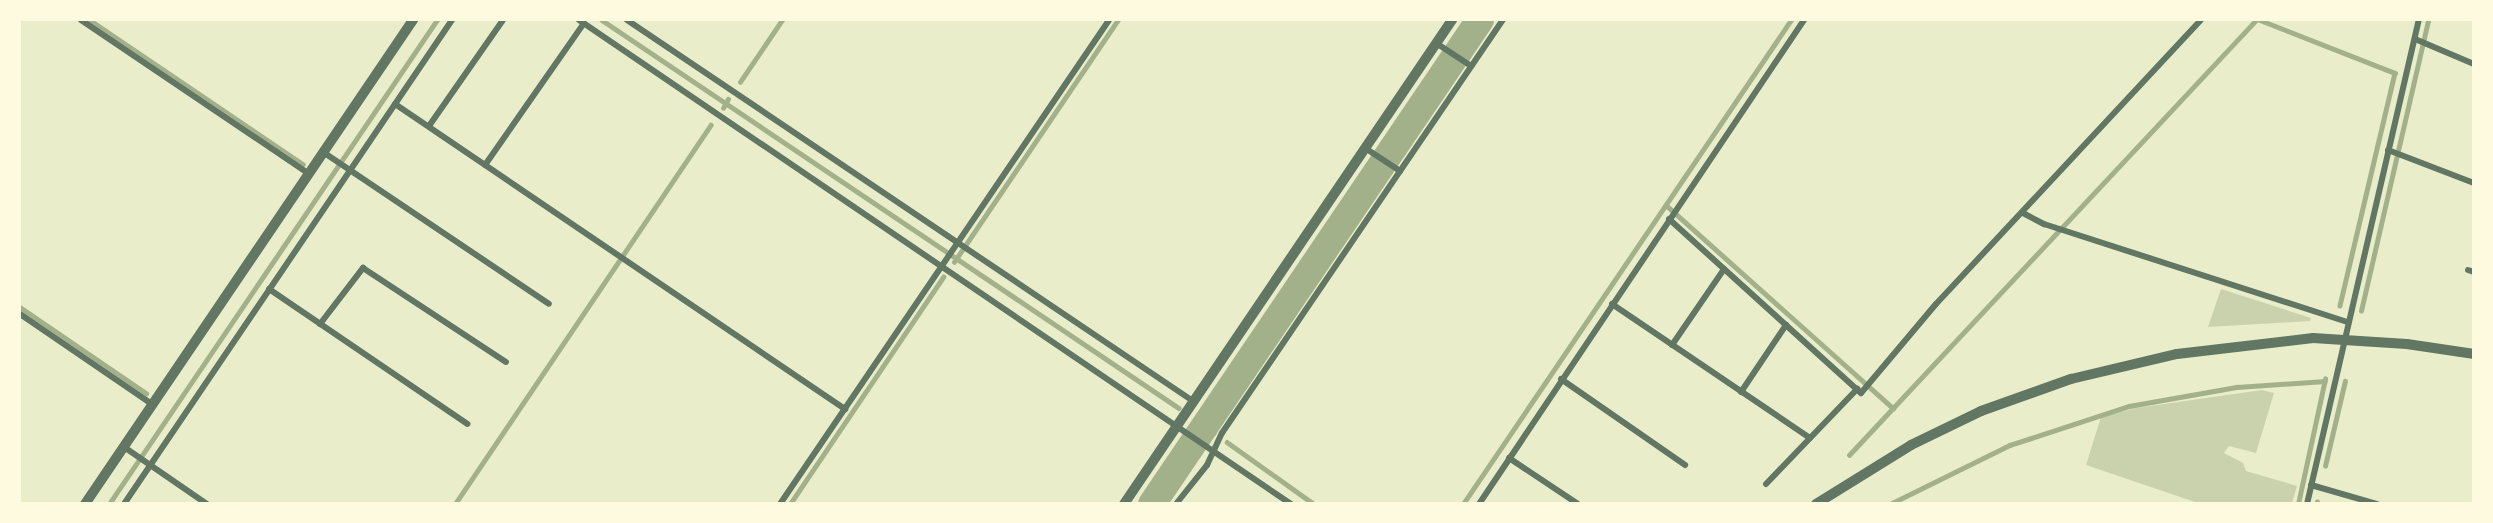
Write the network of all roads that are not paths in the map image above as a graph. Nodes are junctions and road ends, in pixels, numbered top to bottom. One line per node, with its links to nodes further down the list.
1 (81, 20): 25 (street)
2 (413, 20): 21 (street)
3 (452, 20): 17 (street)
4 (503, 20): 18 (street)
5 (627, 20): 29 (street)
6 (1109, 20): 29 (street)
7 (1452, 20): 14 (street)
8 (1503, 20): 16 (street)
9 (1804, 20): 28 (street)
10 (2201, 20): 27 (street)
11 (2419, 20): 13 (street)
12 (582, 21): 22 (street); 30 (street)
13 (2417, 40): 15 (street); 20 (street)
14 (1436, 44): 16 (street); 19 (street)
15 (2474, 64)
16 (1469, 65): 24 (street)
17 (395, 104): 18 (street); 23 (street)
18 (429, 126): 22 (street)
19 (1365, 148): 24 (street); 46 (street)
20 (2390, 150): 26 (street); 36 (street)
21 (322, 152): 23 (street); 25 (street)
22 (485, 165): 48 (street)
23 (347, 169): 32 (street); 33 (street)
24 (1397, 169): 53 (street)
25 (308, 173): 47 (street)
26 (2474, 183)
27 (2023, 213): 36 (street); 44 (street)
28 (1673, 214): 31 (street); 34 (street)
29 (960, 246): 30 (street); 46 (street)
30 (942, 266): 48 (street); 50 (street)
31 (1724, 269): 38 (street); 40 (street)
32 (269, 289): 37 (street); 55 (street)
33 (549, 304)
34 (1612, 304): 40 (street); 43 (street)
35 (20, 314): 47 (street)
36 (2347, 322): 39 (street)
37 (320, 324): 42 (street); 49 (street)
38 (1786, 325): 44 (street); 45 (street)
39 (2343, 339): 41 (street); 58 (street); 59 (street)
40 (1672, 345): 45 (street)
41 (2474, 354)
42 (506, 362)
43 (1561, 379): 54 (street); 56 (street)
44 (1857, 389): 51 (street)
45 (1741, 392): 51 (street)
46 (1193, 401): 50 (street)
47 (152, 405): 52 (street)
48 (844, 409): 63 (street)
49 (468, 424)
50 (1176, 426): 53 (street); 64 (street)
51 (1810, 438): 57 (street)
52 (124, 447): 55 (street); 60 (street)
53 (1215, 452): 65 (street); 66 (street)
54 (1509, 458): 67 (street); 68 (street)
55 (148, 463): 61 (street); 62 (street)
56 (1685, 465)
57 (1766, 484)
58 (2311, 485): 70 (street); 71 (street)
59 (1830, 500): 69 (street)
60 (85, 504)
61 (124, 504)
62 (207, 504)
63 (780, 504)
64 (1124, 504)
65 (1176, 504)
66 (1291, 504)
67 (1479, 504)
68 (1578, 504)
69 (1816, 504)
70 (2307, 504)
71 (2377, 504)

